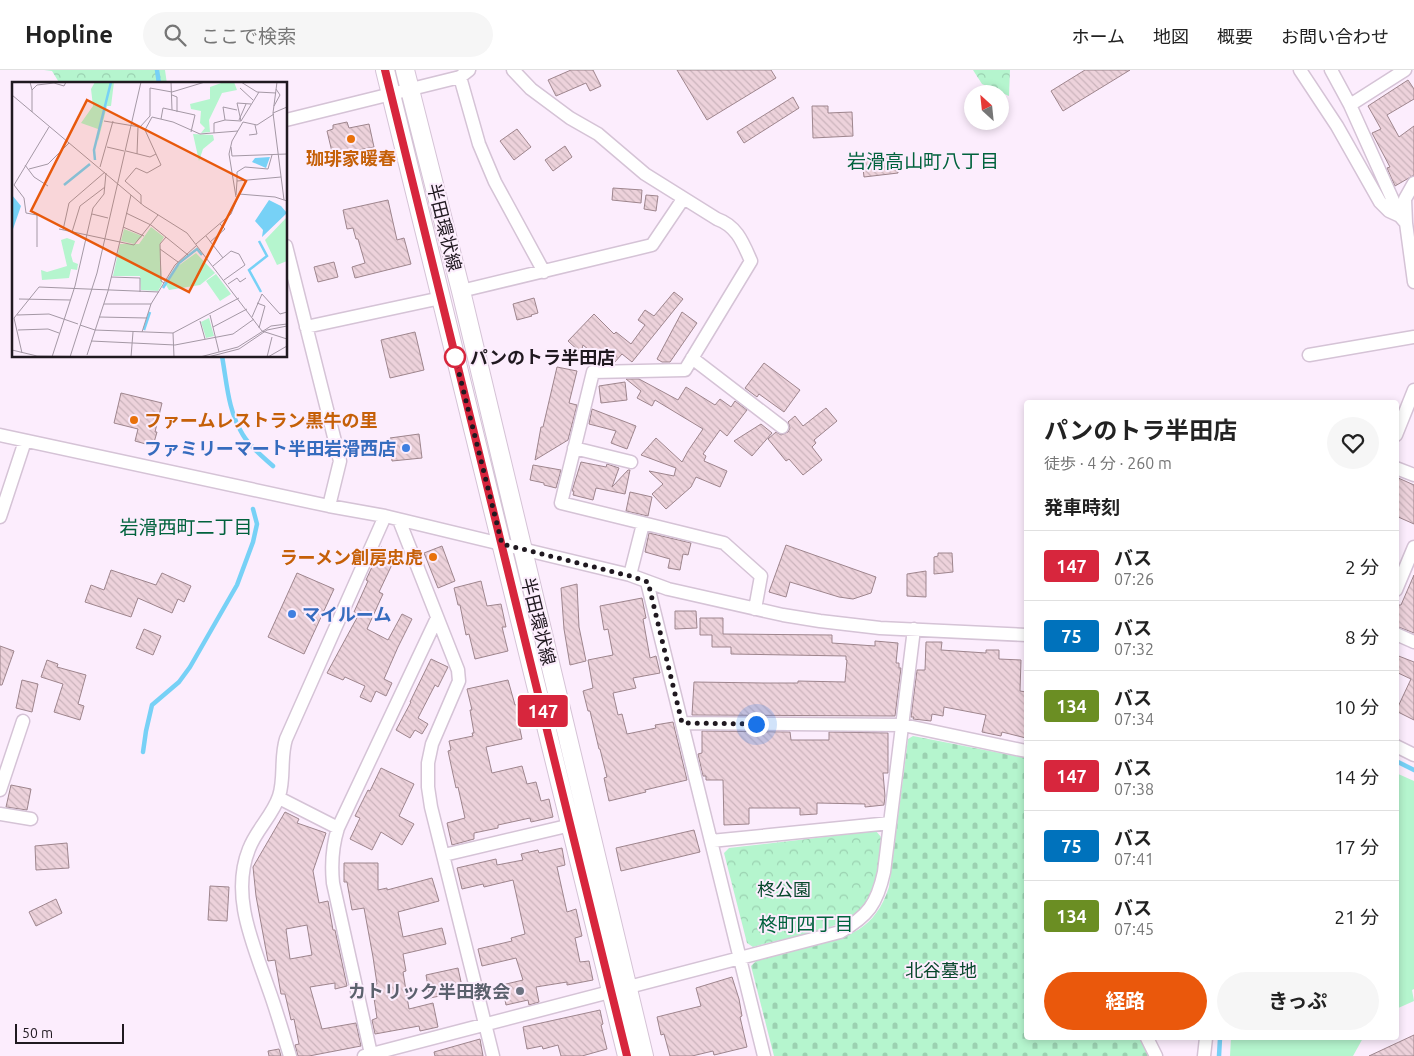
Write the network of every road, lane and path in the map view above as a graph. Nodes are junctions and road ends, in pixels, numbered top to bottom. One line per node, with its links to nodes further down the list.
1 (385, 70): 9 (main road, 半田環状線)
2 (405, 70): 8 (main road, 半田環状線)
3 (513, 70): 13 (street)
4 (1300, 70): 14 (street)
5 (1331, 70): 10 (street)
6 (1406, 70): 10 (street)
7 (465, 73): 8 (street); 16 (street)
8 (410, 89): 9 (street); 18 (main road, 半田環状線)
9 (392, 94): 11 (street); 19 (main road, 半田環状線)
10 (1350, 105): 14 (street)
11 (288, 120)
12 (1414, 183): 14 (street)
13 (683, 198): 16 (street); 23 (street)
14 (1403, 220): 17 (street)
15 (288, 254): 20 (street)
16 (544, 272): 18 (street)
17 (1414, 282)
18 (461, 292): 40 (main road, 半田環状線)
19 (441, 298): 20 (street); 38 (main road, 半田環状線)
20 (306, 327): 33 (street)
21 (1414, 337): 22 (street)
22 (1309, 355)
23 (692, 358): 26 (street); 29 (street)
24 (1414, 390): 25 (street)
25 (1399, 426)
26 (782, 427)
27 (0, 435): 28 (street)
28 (25, 441): 33 (street); 35 (street)
29 (574, 448): 30 (street); 37 (street)
30 (630, 462)
31 (1399, 469): 32 (street)
32 (1414, 475)
33 (329, 506): 34 (street)
34 (384, 516): 36 (street); 57 (street)
35 (0, 517)
36 (399, 520): 38 (street); 45 (street)
37 (643, 524): 41 (street); 44 (street)
38 (502, 544): 40 (street); 61 (main road, 半田環状線)
39 (1414, 547): 43 (street)
40 (521, 549): 41 (street); 66 (main road, 半田環状線)
41 (630, 576): 42 (street)
42 (648, 582): 44 (street); 51 (street)
43 (1399, 583)
44 (755, 609): 46 (street)
45 (437, 618): 62 (street); 64 (street)
46 (914, 629): 47 (street); 52 (street)
47 (1024, 635)
48 (1399, 635): 49 (street)
49 (1414, 642)
50 (23, 721): 56 (street)
51 (682, 723): 52 (street); 63 (street)
52 (902, 725): 54 (street); 60 (street)
53 (1399, 748): 55 (street)
54 (1024, 750)
55 (1414, 755)
56 (0, 790)
57 (279, 798): 62 (street); 71 (street)
58 (0, 814): 59 (street)
59 (31, 819)
60 (890, 823): 63 (street); 65 (street)
61 (571, 825): 64 (street); 66 (main road, 半田環状線)
62 (338, 828): 70 (street)
63 (711, 841): 65 (street)
64 (444, 855): 67 (street)
65 (740, 959): 66 (street); 75 (street)
66 (619, 989): 67 (street); 73 (main road, 半田環状線); 74 (main road, 半田環状線)
67 (486, 1024): 70 (street); 72 (street)
68 (1147, 1040): 76 (street)
69 (1206, 1040): 77 (street)
70 (367, 1055)
71 (290, 1056)
72 (493, 1056)
73 (627, 1056)
74 (644, 1056)
75 (764, 1056)
76 (1156, 1056)
77 (1204, 1056)

